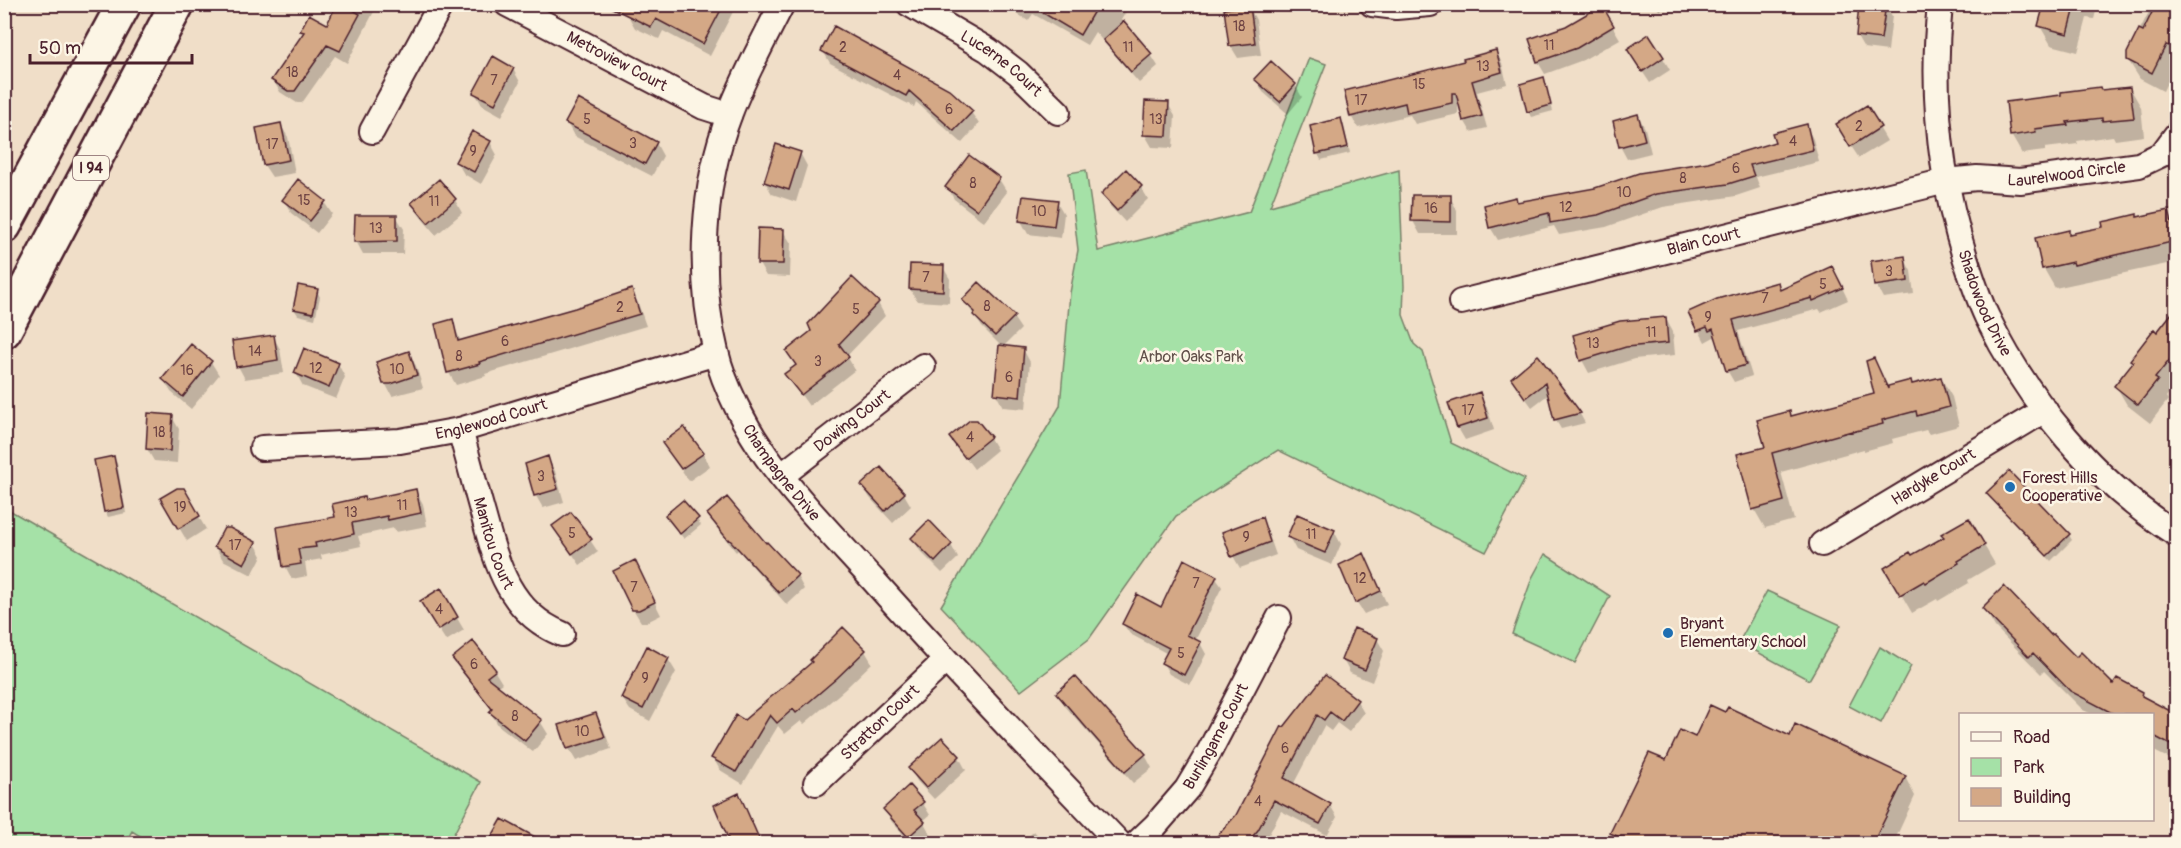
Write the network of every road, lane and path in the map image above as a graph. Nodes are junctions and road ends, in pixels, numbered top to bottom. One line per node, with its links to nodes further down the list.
1 (124, 4): 15 (highway)
2 (177, 4): 17 (highway, I 94)
3 (441, 4): 12 (street)
4 (507, 4): 11 (street, Metroview Court)
5 (783, 4): 11 (street, Champagne Drive)
6 (909, 4): 10 (street, Lucerne Court)
7 (1372, 4): 8 (street)
8 (1430, 4)
9 (1941, 4): 14 (street, Shadowood Drive)
10 (1058, 111)
11 (729, 115): 18 (street, Champagne Drive)
12 (372, 131)
13 (2176, 135): 14 (street, Laurelwood Circle)
14 (1946, 181): 16 (street, Blain Court); 20 (street, Shadowood Drive)
15 (4, 226)
16 (1461, 302)
17 (4, 331)
18 (716, 353): 21 (street, Englewood Court); 23 (street, Champagne Drive)
19 (923, 366): 23 (street, Dowing Court)
20 (2045, 410): 24 (street, Shadowood Drive); 25 (street, Hardyke Court)
21 (460, 430): 22 (street, Englewood Court); 27 (street, Manitou Court)
22 (261, 448)
23 (781, 476): 28 (street, Champagne Drive)
24 (2176, 534)
25 (1822, 544)
26 (1279, 618): 31 (street, Burlingame Court)
27 (562, 634)
28 (945, 661): 29 (street, Stratton Court); 30 (street, Champagne Drive)
29 (816, 783)
30 (1120, 843)
31 (1137, 843)

